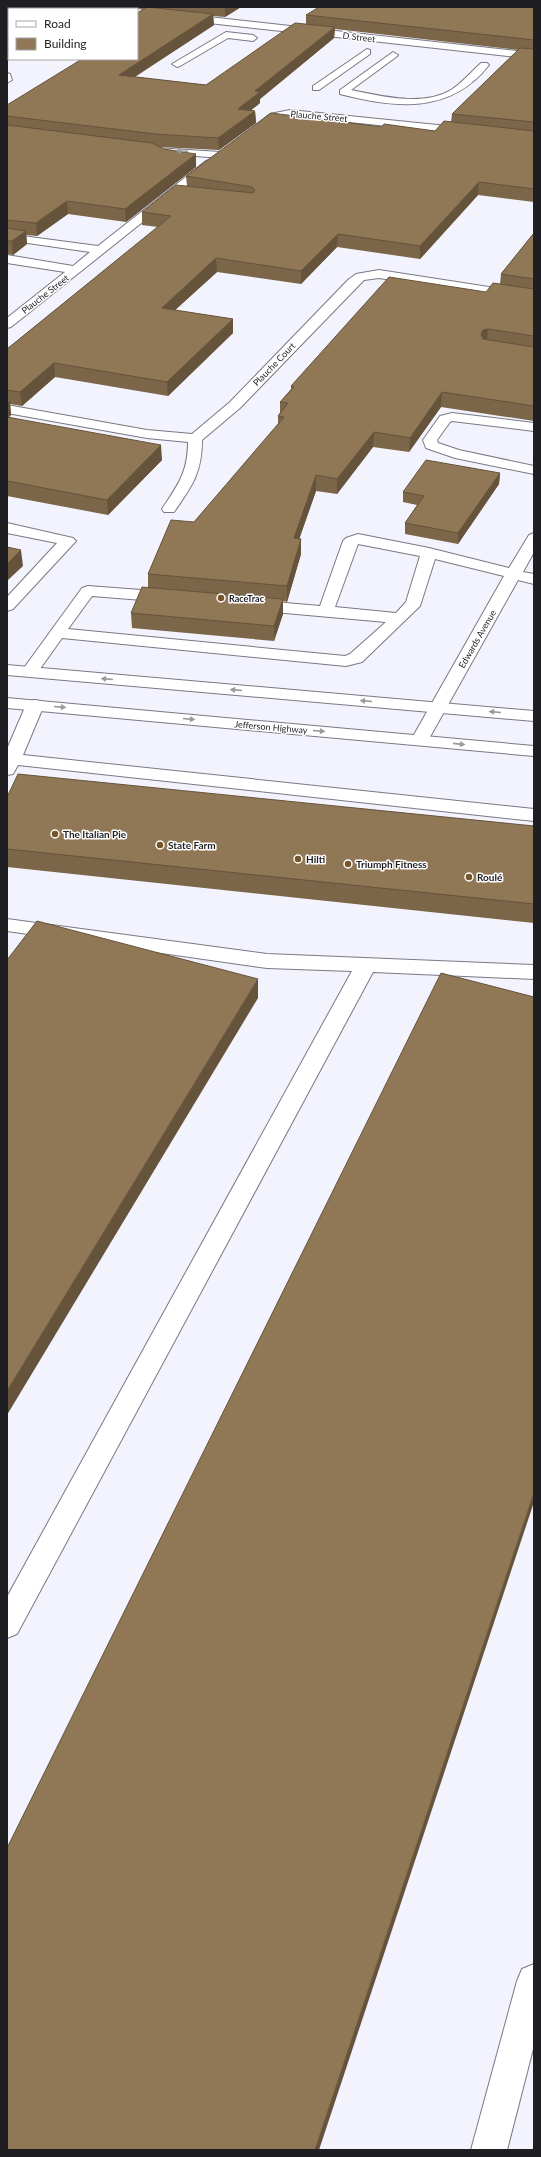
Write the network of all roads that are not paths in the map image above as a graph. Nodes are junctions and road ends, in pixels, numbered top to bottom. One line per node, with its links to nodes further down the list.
1 (85, 7): 2 (street)
2 (95, 8)
3 (138, 12): 7 (street, D Street)
4 (265, 40): 9 (street)
5 (351, 50): 6 (street)
6 (367, 52): 8 (street); 12 (street)
7 (534, 56)
8 (469, 63)
9 (177, 64)
10 (7, 76): 11 (street)
11 (7, 80)
12 (316, 88)
13 (482, 133): 14 (street, Plauche Street)
14 (244, 138)
15 (233, 147): 16 (street, Plauche Street)
16 (221, 155): 17 (street, Plauche Street); 17 (street, one-way to 17)
17 (209, 164): 18 (street, Plauche Street)
18 (173, 192): 19 (street); 21 (street, Plauche Street)
19 (188, 195)
20 (7, 237): 21 (street)
21 (99, 250): 23 (street, Plauche Street)
22 (7, 260): 23 (street)
23 (75, 270): 25 (street, Plauche Street)
24 (534, 298): 28 (street, Plauche Court)
25 (7, 324)
26 (7, 409): 28 (street)
27 (534, 427): 29 (street)
28 (195, 439): 30 (street)
29 (534, 470)
30 (168, 509)
31 (7, 528): 38 (street)
32 (534, 538): 34 (street, Edwards Avenue)
33 (429, 553): 34 (street); 39 (street); 40 (street)
34 (513, 574): 35 (street); 46 (street, Edwards Avenue)
35 (534, 579)
36 (186, 599): 41 (street)
37 (240, 604): 39 (street)
38 (7, 606)
39 (326, 611): 40 (street)
40 (400, 618): 41 (street)
41 (56, 634): 43 (street)
42 (7, 670): 43 (street)
43 (29, 672): 46 (street, one-way to 43)
44 (7, 703): 45 (street, Jefferson Highway)
45 (36, 705): 48 (street, Jefferson Highway, one-way to 48); 50 (street)
46 (438, 707): 47 (street, one-way to 46); 48 (street, Edwards Avenue)
47 (534, 716)
48 (420, 740): 49 (street, Jefferson Highway, one-way to 49)
49 (534, 751)
50 (9, 765): 51 (street)
51 (534, 815)
52 (7, 925): 53 (street)
53 (366, 965): 54 (street); 55 (street)
54 (534, 972)
55 (7, 1625)
56 (534, 1981): 57 (street)
57 (488, 2150)

